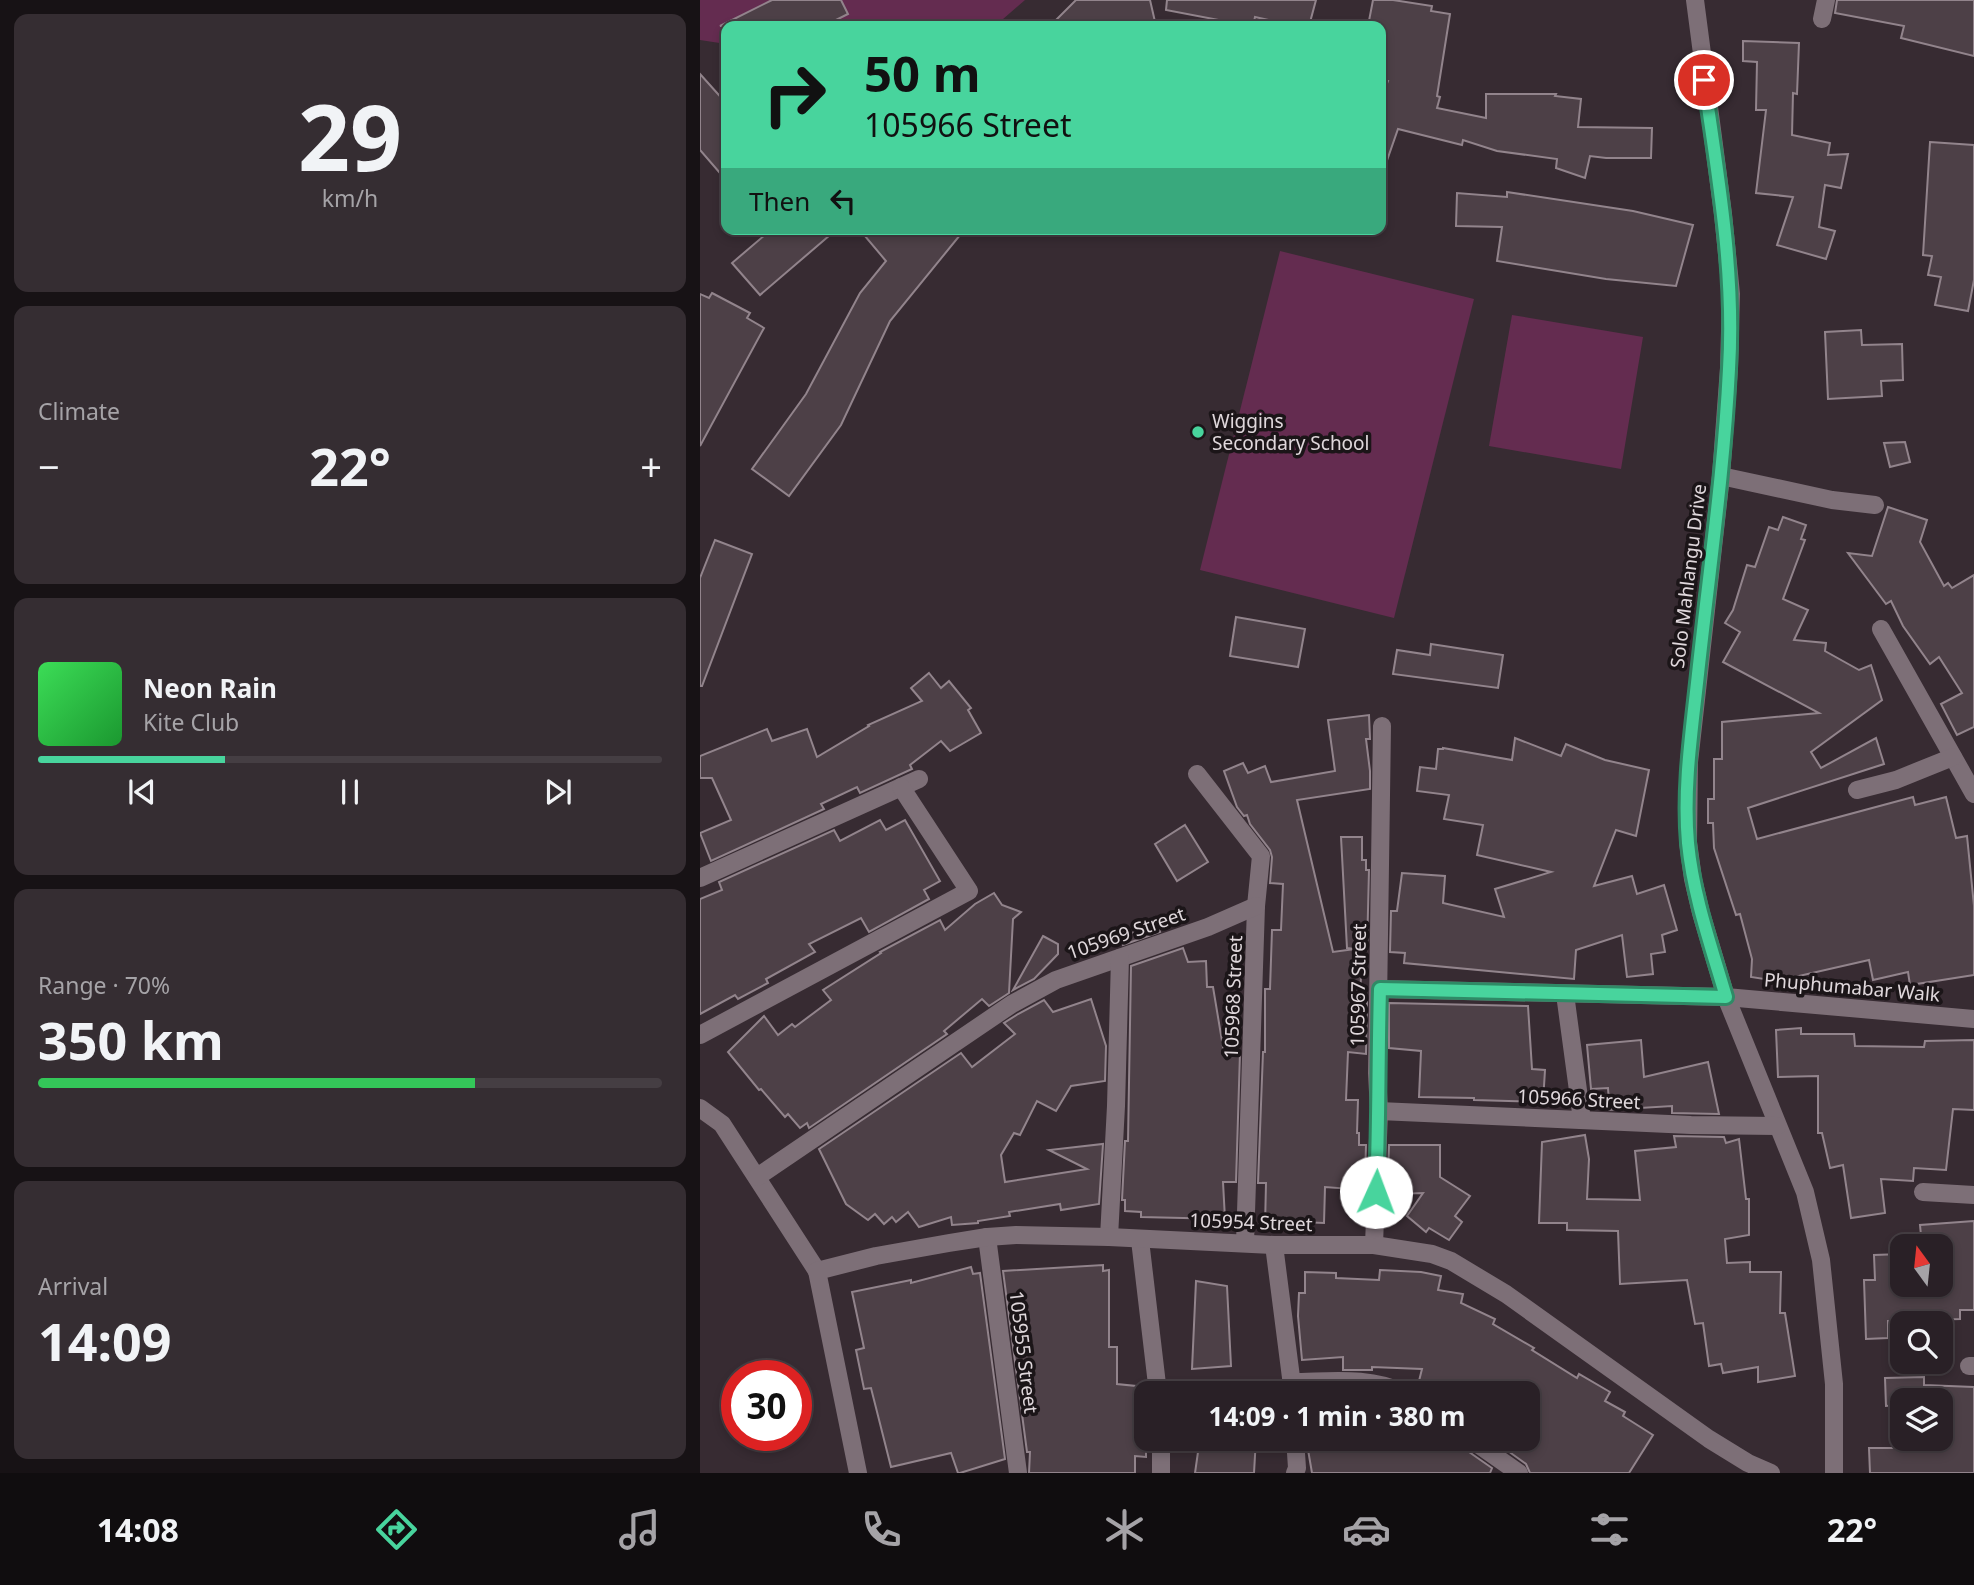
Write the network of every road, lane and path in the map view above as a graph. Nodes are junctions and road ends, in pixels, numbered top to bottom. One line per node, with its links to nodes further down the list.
1 (1695, 0): 4 (street, Solo Mahlangu Drive)
2 (1826, 0): 3 (street)
3 (1822, 19)
4 (1721, 476): 5 (street); 19 (street, Solo Mahlangu Drive)
5 (1875, 505)
6 (1881, 629): 8 (street)
7 (1382, 726): 17 (street, 105967 Street)
8 (1953, 757): 12 (street); 13 (street)
9 (1197, 774): 15 (street, 105968 Street)
10 (919, 779): 11 (street)
11 (901, 787): 14 (street); 21 (street)
12 (1857, 790)
13 (1974, 794)
14 (700, 878)
15 (1256, 906): 16 (street, 105969 Street); 32 (street, 105968 Street)
16 (1120, 958): 26 (street, 105969 Street); 30 (street)
17 (1380, 989): 18 (street); 23 (street, 105967 Street)
18 (1565, 994): 19 (street); 24 (street)
19 (1726, 997): 20 (street, Phuphumabar Walk); 25 (street, Solo Mahlangu Drive)
20 (1974, 1019)
21 (700, 1035)
22 (700, 1108): 26 (street)
23 (1379, 1111): 24 (street, 105966 Street); 34 (street, 105967 Street)
24 (1582, 1120): 25 (street, 105966 Street)
25 (1777, 1126): 47 (street, Solo Mahlangu Drive)
26 (757, 1177): 35 (street)
27 (1923, 1192): 28 (street)
28 (1974, 1195)
29 (988, 1237): 30 (street, 105954 Street); 35 (street, 105954 Street); 43 (street, 105955 Street)
30 (1109, 1237): 31 (street, 105954 Street)
31 (1140, 1240): 32 (street, 105954 Street); 36 (street)
32 (1245, 1243): 33 (street, 105954 Street)
33 (1274, 1245): 34 (street, 105954 Street); 37 (street)
34 (1374, 1245): 46 (street, 105954 Street)
35 (817, 1271): 42 (street)
36 (1157, 1381)
37 (1292, 1381)
38 (1161, 1451): 44 (street)
39 (1297, 1451): 41 (street)
40 (1488, 1451): 45 (street)
41 (1299, 1471)
42 (858, 1473)
43 (1018, 1473)
44 (1161, 1473)
45 (1519, 1473)
46 (1771, 1473)
47 (1835, 1473)

